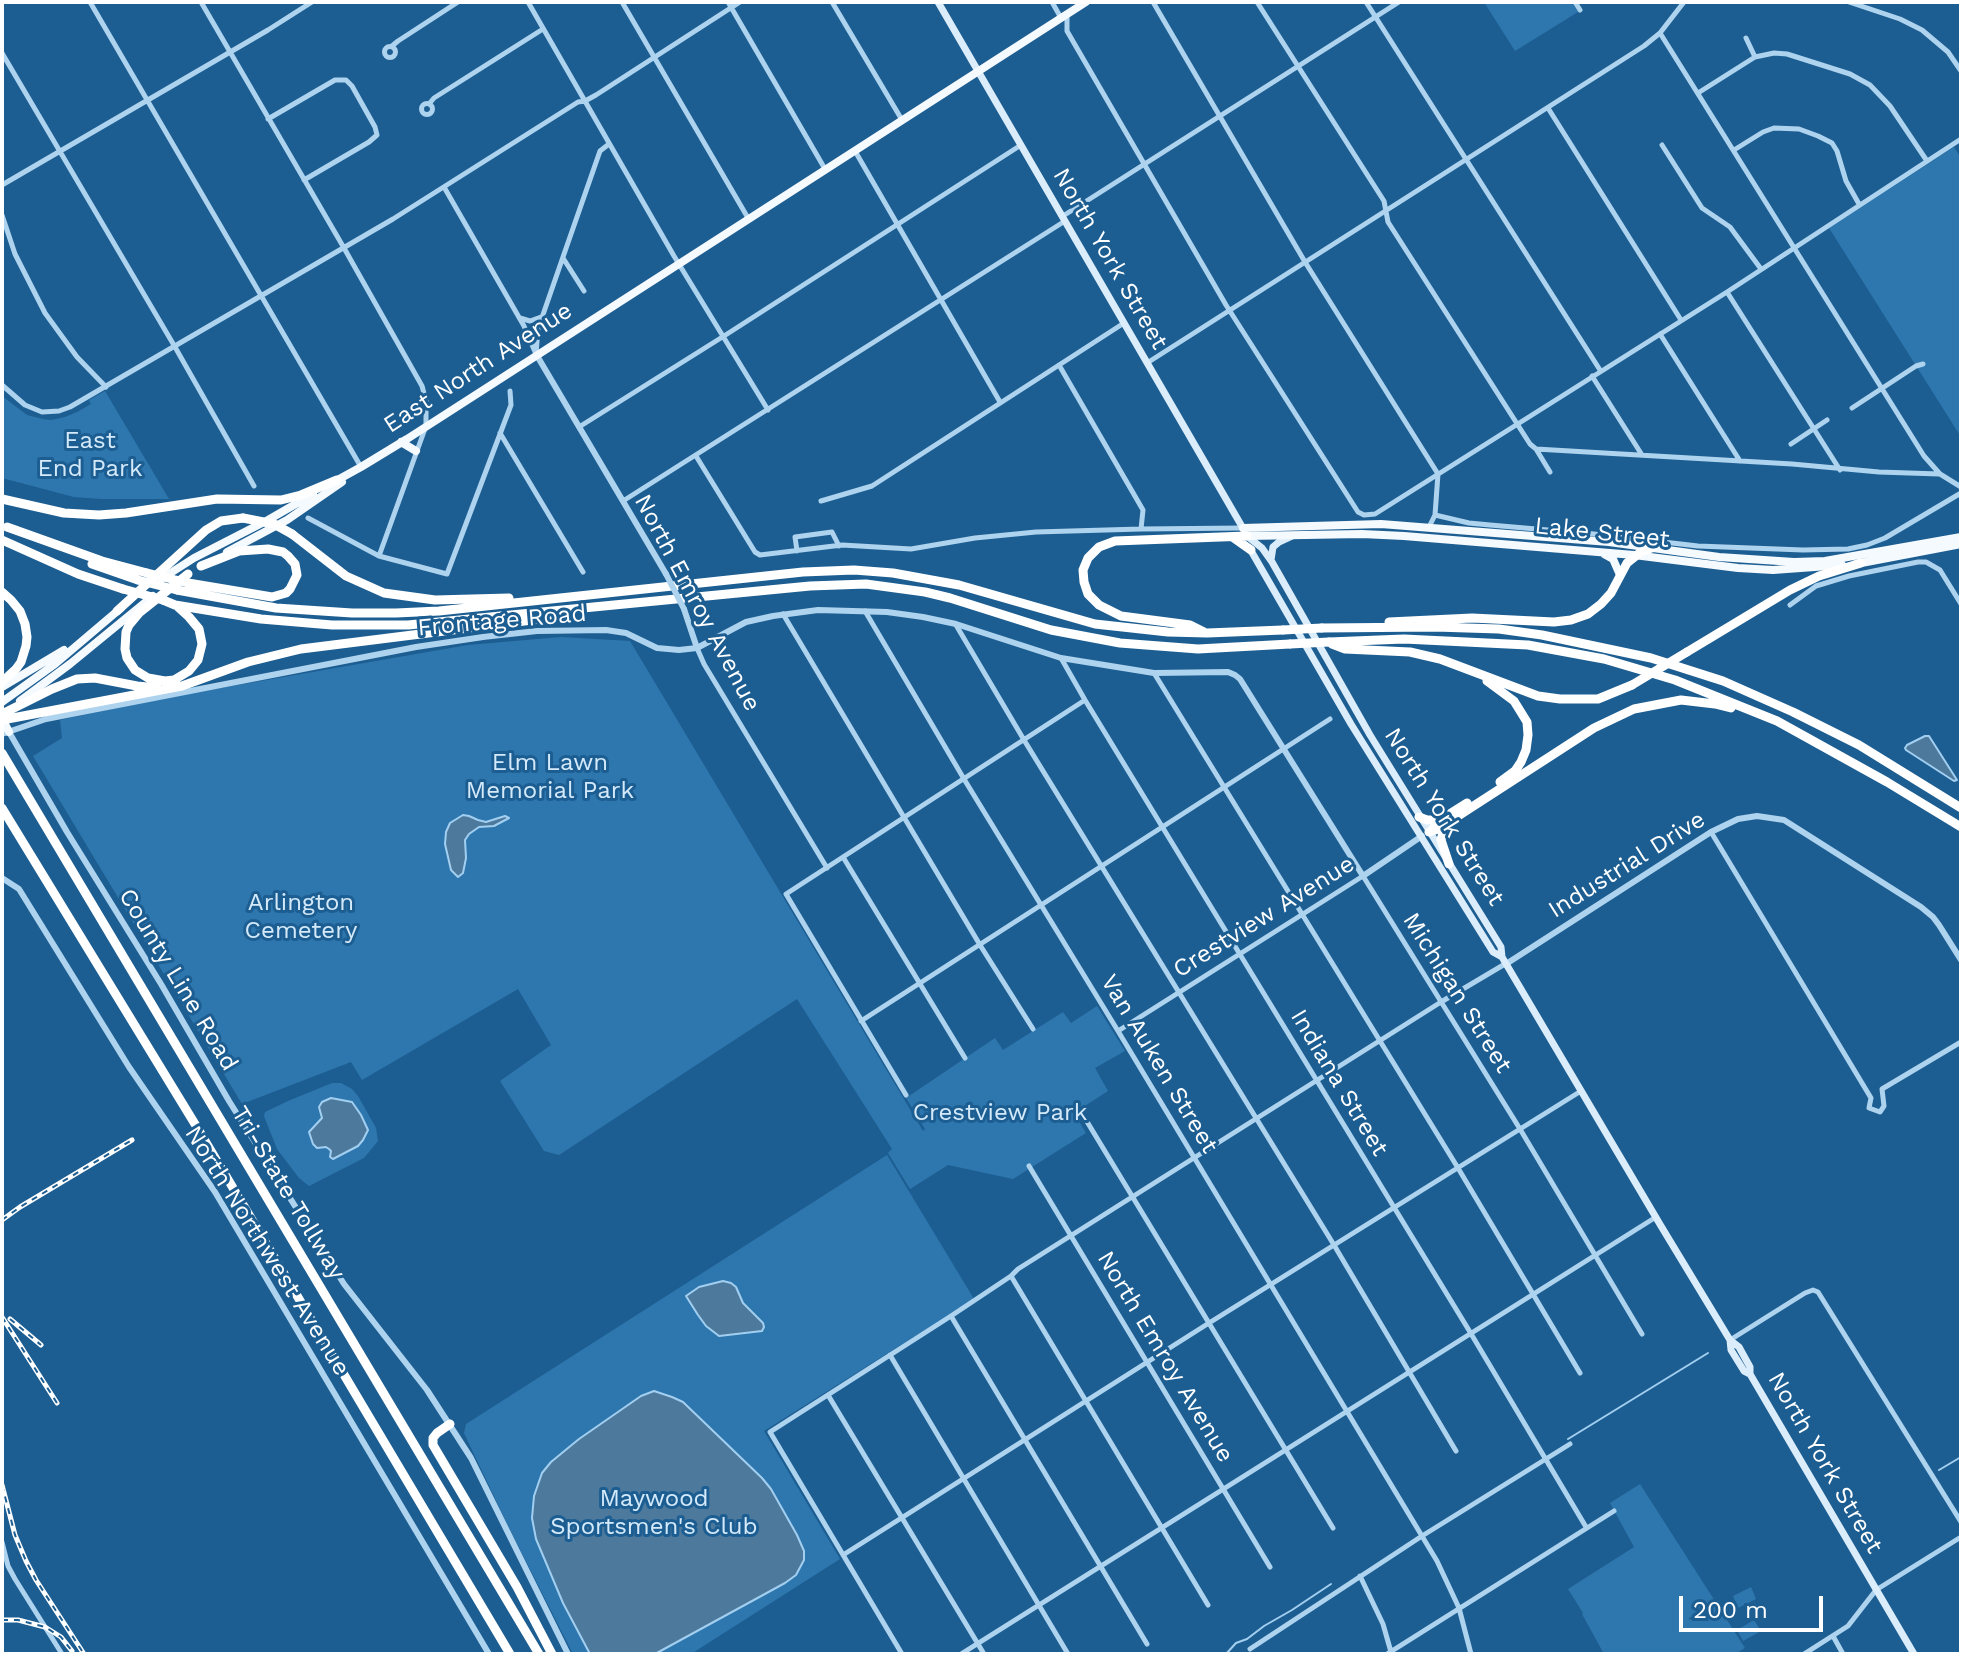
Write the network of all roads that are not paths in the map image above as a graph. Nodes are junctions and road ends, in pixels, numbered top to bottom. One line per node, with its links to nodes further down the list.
1 (90, 2): 38 (street)
2 (201, 2): 30 (street)
3 (312, 2): 19 (street)
4 (458, 2): 29 (street)
5 (528, 2): 25 (street)
6 (622, 2): 32 (street)
7 (740, 2): 20 (street)
8 (832, 2): 44 (street)
9 (938, 2): 35 (main road, North York Street)
10 (1052, 2): 22 (street)
11 (1086, 2): 22 (main road, East North Avenue)
12 (1153, 2): 42 (street)
13 (1257, 2): 34 (street)
14 (1366, 2): 23 (street)
15 (1399, 2): 23 (street)
16 (1575, 2): 21 (street)
17 (1684, 2): 27 (street)
18 (1849, 2): 36 (street)
19 (304, 4): 30 (street)
20 (730, 5): 32 (street); 55 (street)
21 (1580, 10)
22 (1064, 16): 24 (main road, East North Avenue); 26 (street)
23 (1375, 17): 34 (street); 52 (street)
24 (1051, 24): 26 (street); 35 (main road, East North Avenue)
25 (543, 29): 39 (street); 40 (street)
26 (1067, 31): 54 (street)
27 (1660, 33): 37 (street); 41 (street)
28 (1746, 38): 33 (street)
29 (392, 46)
30 (230, 52): 38 (street); 43 (street)
31 (2, 53): 51 (street)
32 (654, 57): 39 (street); 62 (street)
33 (1755, 57): 37 (street); 53 (street)
34 (1298, 67): 42 (street); 60 (street)
35 (978, 71): 44 (main road, East North Avenue); 47 (main road, North York Street)
36 (1961, 71)
37 (1698, 93): 50 (street)
38 (147, 100): 51 (street); 73 (street)
39 (585, 101): 46 (street); 58 (street)
40 (429, 104)
41 (1548, 108): 52 (street); 78 (street)
42 (1220, 116): 54 (street); 68 (street)
43 (268, 119): 56 (street); 56 (street)
44 (902, 120): 49 (main road, East North Avenue)
45 (1961, 139): 53 (street)
46 (609, 144): 67 (street); 69 (street)
47 (1021, 145): 63 (main road, North York Street); 64 (street)
48 (1662, 145): 70 (street)
49 (855, 150): 55 (main road, East North Avenue); 64 (street)
50 (1734, 150): 59 (street); 66 (street)
51 (59, 152): 57 (street); 82 (street)
52 (1467, 159): 60 (street); 87 (street)
53 (1927, 161): 59 (street)
54 (1144, 165): 63 (street); 75 (street)
55 (825, 169): 62 (main road, East North Avenue)
56 (304, 180): 65 (street)
57 (2, 185)
58 (444, 187): 65 (street); 77 (street)
59 (1859, 204): 66 (street)
60 (1386, 211): 68 (street); 97 (street)
61 (2, 215): 90 (street)
62 (748, 218): 69 (main road, East North Avenue)
63 (1064, 218): 74 (street); 79 (main road, North York Street)
64 (898, 225): 74 (street); 81 (street)
65 (344, 248): 73 (street); 98 (street)
66 (1794, 248): 70 (street); 91 (street)
67 (563, 257): 71 (street); 76 (street)
68 (1305, 262): 75 (street); 112 (street)
69 (679, 263): 81 (street); 83 (main road, East North Avenue)
70 (1761, 269): 72 (street)
71 (584, 291)
72 (1727, 292): 78 (street); 100 (street)
73 (262, 296): 82 (street); 109 (street)
74 (941, 299): 93 (street); 95 (street)
75 (1230, 311): 84 (street); 112 (street)
76 (543, 313): 77 (street); 83 (street)
77 (519, 318): 83 (street)
78 (1681, 320): 80 (street)
79 (1124, 323): 84 (main road, North York Street); 86 (street)
80 (1660, 334): 87 (street); 108 (street)
81 (724, 336): 95 (street); 99 (street)
82 (175, 347): 90 (street); 115 (street)
83 (536, 354): 98 (main road, East North Avenue); 99 (street, North Emroy Avenue)
84 (1147, 363): 126 (main road, North York Street)
85 (1923, 364): 91 (street)
86 (1059, 365): 93 (street); 125 (street)
87 (1600, 370): 88 (street)
88 (1592, 376): 97 (street); 106 (street)
89 (2, 385): 90 (street)
90 (106, 387)
91 (1882, 388): 94 (street); 113 (street)
92 (510, 391): 101 (street)
93 (1001, 402): 120 (street)
94 (1852, 408)
95 (768, 410): 107 (street)
96 (1827, 420): 100 (street)
97 (1517, 424): 104 (street); 112 (street)
98 (426, 426): 102 (main road, East North Avenue); 105 (street)
99 (579, 427): 119 (street, North Emroy Avenue)
100 (1813, 429): 103 (street); 110 (street)
101 (499, 432): 139 (street); 143 (street)
102 (401, 442): 105 (main road); 109 (main road, East North Avenue)
103 (1791, 444)
104 (1536, 449): 106 (street); 111 (street)
105 (416, 451): 139 (street)
106 (1642, 455): 108 (street)
107 (696, 456): 119 (street); 136 (street)
108 (1740, 461): 110 (street)
109 (361, 467): 114 (main road, East North Avenue); 142 (main road)
110 (1840, 470): 113 (street)
111 (1550, 472)
112 (1438, 474): 121 (street)
113 (1940, 474): 116 (street)
114 (337, 480): 118 (highway); 154 (main road, East North Avenue)
115 (254, 486)
116 (1961, 487)
117 (1961, 493): 121 (street)
118 (2, 499)
119 (623, 501): 162 (street, North Emroy Avenue, bridge)
120 (821, 501)
121 (1435, 515): 124 (street)
122 (308, 518): 139 (street)
123 (4, 526): 146 (highway)
124 (1429, 528): 126 (main road, Lake Street); 134 (main road, Lake Street)
125 (1141, 529): 126 (street); 132 (street)
126 (1245, 532): 127 (main road, Lake Street); 128 (highway); 135 (main road, North York Street); 140 (main road, North York Street)
127 (1297, 534): 137 (main road, Lake Street); 140 (main road)
128 (1231, 537): 135 (highway); 160 (highway)
129 (1961, 537): 134 (main road, Lake Street)
130 (2, 540): 144 (highway)
131 (1961, 544): 141 (main road, Lake Street)
132 (839, 546): 136 (street); 136 (street)
133 (2, 548): 144 (highway)
134 (1652, 548): 138 (highway)
135 (1251, 550): 188 (main road, North York Street)
136 (797, 551)
137 (1600, 552): 138 (main road, Lake Street); 145 (main road)
138 (1634, 555): 141 (main road, Lake Street); 145 (highway)
139 (379, 556)
140 (1272, 562): 182 (main road, North York Street)
141 (1861, 563): 164 (highway, bridge)
142 (201, 566): 147 (main road); 147 (highway)
143 (583, 572)
144 (78, 574): 152 (highway, bridge)
145 (1620, 575): 159 (highway)
146 (142, 576): 147 (highway, bridge); 149 (highway, bridge)
147 (188, 578): 152 (highway); 171 (main road)
148 (2, 592): 167 (highway)
149 (565, 597): 154 (highway, bridge); 160 (highway)
150 (662, 600): 152 (highway); 161 (highway, bridge); 168 (highway)
151 (1961, 604): 153 (street)
152 (175, 605)
153 (1790, 605)
154 (117, 611): 157 (main road, East North Avenue)
155 (865, 611): 156 (street, Frontage Road); 158 (street, Frontage Road); 178 (street, Van Auken Street)
156 (783, 614): 162 (street, Frontage Road); 183 (street)
157 (104, 622): 167 (main road); 170 (main road, East North Avenue)
158 (956, 624): 163 (street, Frontage Road); 175 (street)
159 (1322, 628): 160 (highway, bridge); 181 (highway)
160 (1207, 633)
161 (1329, 642): 164 (highway); 173 (highway)
162 (697, 648): 174 (street, Frontage Road); 192 (street, North Emroy Avenue)
163 (1061, 658): 165 (street, Frontage Road); 169 (street, Indiana Street)
164 (1466, 668): 184 (highway)
165 (1154, 673): 166 (street, Frontage Road); 179 (street)
166 (1235, 675): 176 (street, Michigan Street)
167 (2, 685)
168 (182, 686): 171 (highway); 171 (highway)
169 (1085, 700): 175 (street); 186 (street, Indiana Street)
170 (2, 702)
171 (3, 718): 174 (main road)
172 (1330, 719): 176 (street)
173 (1777, 721): 184 (highway); 185 (highway)
174 (6, 733): 240 (street, County Line Road)
175 (1024, 740): 178 (street); 191 (street)
176 (1284, 749): 179 (street); 193 (street, Michigan Street)
177 (2, 753): 273 (highway, Tri-State Tollway)
178 (964, 779): 183 (street); 195 (street, Van Auken Street)
179 (1224, 788): 186 (street); 196 (street)
180 (2, 808): 272 (highway, Tri-State Tollway)
181 (1961, 808)
182 (1419, 817): 184 (highway); 188 (main road, North York Street)
183 (903, 818): 189 (street); 197 (street)
184 (1442, 822): 188 (highway); 190 (highway)
185 (1961, 827)
186 (1162, 828): 191 (street); 198 (street, Indiana Street)
187 (1711, 832): 199 (street, Industrial Drive); 200 (street, Industrial Drive); 208 (street)
188 (1428, 833): 190 (main road, North York Street); 193 (street, Crestview Avenue); 199 (main road, North York Street)
189 (843, 857): 192 (street); 201 (street)
190 (1449, 864): 199 (main road, North York Street)
191 (1102, 866): 195 (street); 202 (street)
192 (827, 868): 204 (street)
193 (1363, 876): 196 (street, Crestview Avenue); 203 (street, Michigan Street)
194 (2, 878): 271 (street, North Northwest Avenue)
195 (1041, 905): 197 (street); 206 (street, Van Auken Street)
196 (1302, 915): 198 (street, Crestview Avenue); 207 (street)
197 (980, 945): 201 (street); 205 (street)
198 (1239, 953): 202 (street, Crestview Avenue); 210 (street, Indiana Street)
199 (1504, 960): 203 (street); 211 (main road, North York Street)
200 (1961, 960)
201 (920, 984): 204 (street); 209 (street)
202 (1180, 992): 206 (street, Crestview Avenue); 214 (street)
203 (1441, 1002): 207 (street); 215 (street, Michigan Street)
204 (861, 1021): 212 (street)
205 (1033, 1029)
206 (1118, 1031): 216 (street, Van Auken Street)
207 (1380, 1041): 210 (street); 218 (street)
208 (1961, 1042)
209 (965, 1058)
210 (1317, 1081): 214 (street); 220 (street, Indiana Street)
211 (1582, 1091): 215 (street); 221 (main road, North York Street)
212 (906, 1095)
213 (1083, 1115): 219 (street)
214 (1257, 1119): 216 (street); 223 (street)
215 (1520, 1129): 218 (street); 224 (street, Michigan Street)
216 (1195, 1158): 219 (street); 226 (street, Van Auken Street)
217 (1029, 1166): 222 (street, North Emroy Avenue)
218 (1458, 1168): 220 (street); 227 (street)
219 (1133, 1197): 222 (street); 229 (street)
220 (1394, 1207): 223 (street); 230 (street, Indiana Street)
221 (1656, 1217): 224 (street); 232 (main road, North York Street)
222 (1072, 1236): 225 (street); 234 (street, North Emroy Avenue)
223 (1334, 1245): 226 (street); 235 (street)
224 (1594, 1255): 227 (street); 231 (street, Michigan Street)
225 (1011, 1276): 228 (street); 238 (street)
226 (1271, 1285): 229 (street); 239 (street, Van Auken Street)
227 (1532, 1294): 230 (street); 236 (street)
228 (951, 1316): 233 (street); 241 (street)
229 (1209, 1323): 234 (street); 243 (street)
230 (1470, 1332): 235 (street); 245 (street, Indiana Street)
231 (1642, 1334)
232 (1730, 1340): 250 (street); 261 (main road, North York Street)
233 (890, 1355): 237 (street); 246 (street)
234 (1147, 1362): 238 (street); 247 (street, North Emroy Avenue)
235 (1408, 1371): 239 (street); 244 (street)
236 (1580, 1373)
237 (828, 1395): 249 (street); 257 (street)
238 (1086, 1401): 241 (street); 251 (street)
239 (1347, 1410): 243 (street); 254 (street, Van Auken Street)
240 (450, 1424): 274 (highway); 275 (street, County Line Road)
241 (1025, 1440): 246 (street); 258 (street)
242 (1570, 1444): 245 (street)
243 (1285, 1449): 247 (street); 253 (street)
244 (1456, 1451)
245 (1545, 1459): 252 (street, Indiana Street); 254 (street)
246 (964, 1479): 249 (street); 262 (street)
247 (1223, 1488): 251 (street); 259 (street, North Emroy Avenue)
248 (1614, 1511): 252 (street)
249 (902, 1518): 257 (street); 266 (street)
250 (1961, 1522)
251 (1162, 1527): 258 (street); 263 (street)
252 (1586, 1527): 264 (street)
253 (1333, 1528)
254 (1422, 1536): 260 (street); 264 (street, Van Auken Street)
255 (1961, 1537): 261 (street)
256 (2, 1542): 270 (street)
257 (843, 1555): 276 (street)
258 (1100, 1566): 262 (street); 267 (street)
259 (1270, 1567)
260 (1360, 1576): 268 (street); 269 (street)
261 (1876, 1590): 265 (street); 283 (main road, North York Street)
262 (1039, 1605): 266 (street); 279 (street)
263 (1208, 1605)
264 (1459, 1608): 269 (street); 280 (street, Van Auken Street)
265 (1833, 1636): 281 (street); 282 (street)
266 (977, 1643): 277 (street); 278 (street)
267 (1147, 1644)
268 (1250, 1649)
269 (1390, 1653)
270 (62, 1654)
271 (489, 1654)
272 (510, 1654)
273 (539, 1654)
274 (552, 1654)
275 (568, 1654)
276 (902, 1654)
277 (961, 1654)
278 (984, 1654)
279 (1068, 1654)
280 (1471, 1654)
281 (1804, 1654)
282 (1843, 1654)
283 (1914, 1654)

